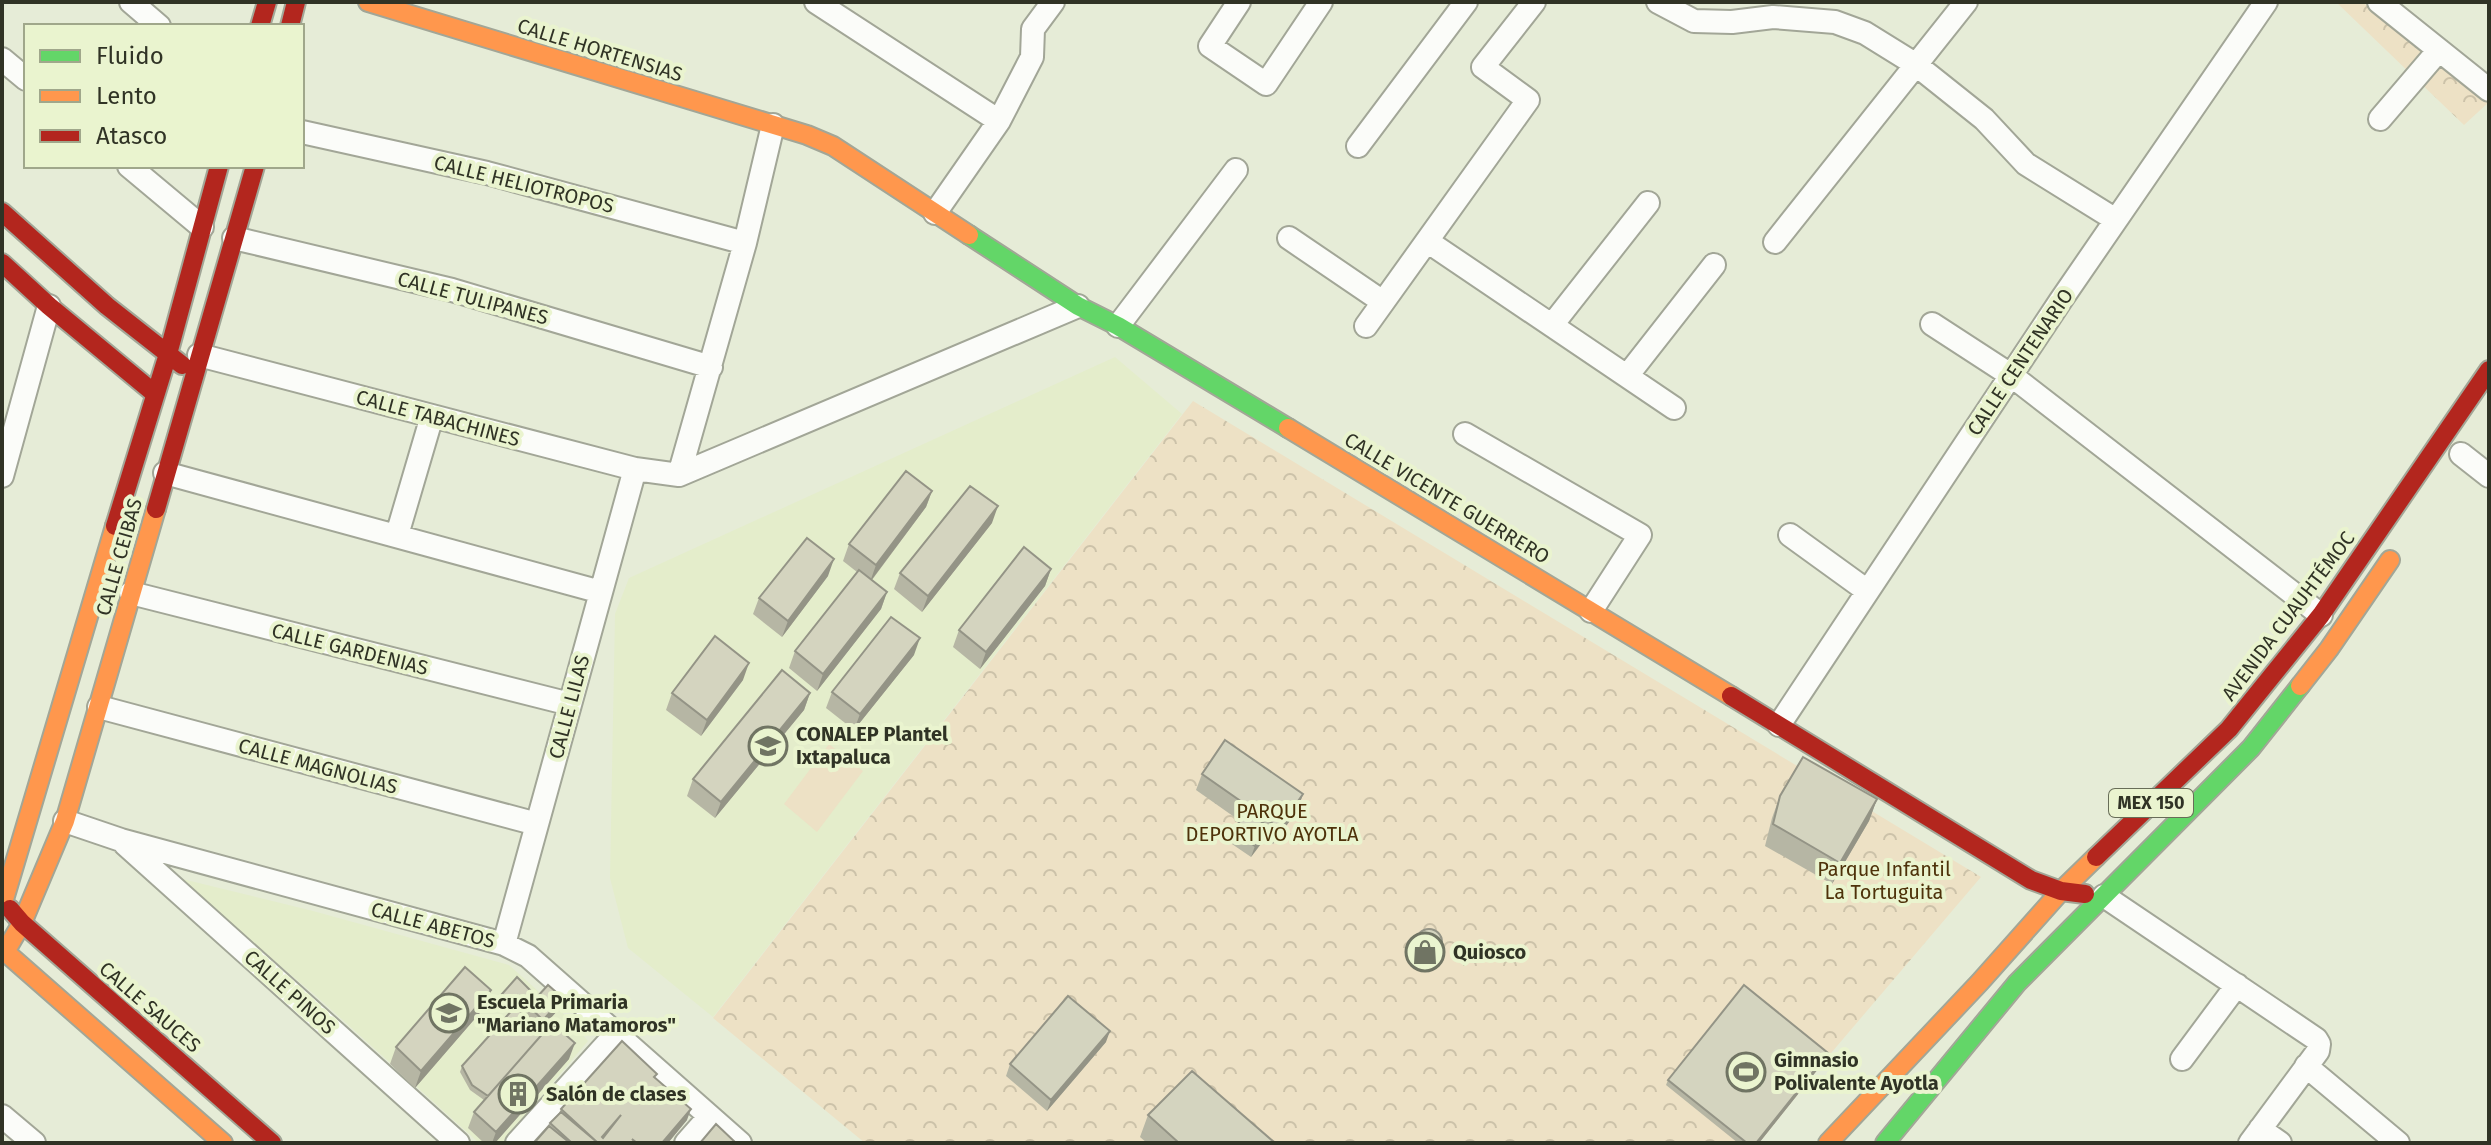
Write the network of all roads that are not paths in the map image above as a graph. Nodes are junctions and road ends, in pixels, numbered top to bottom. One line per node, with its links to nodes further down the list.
1 (131, 2): 16 (street)
2 (267, 2): 17 (street)
3 (296, 2): 18 (street)
4 (368, 2): 26 (street, CALLE HORTENSIAS)
5 (816, 2): 25 (street)
6 (1053, 2): 25 (street)
7 (1239, 2): 8 (street)
8 (1321, 2)
9 (1466, 2): 28 (street)
10 (1534, 2): 40 (street)
11 (1658, 2): 15 (street)
12 (1966, 2): 21 (street)
13 (2266, 2): 36 (street, CALLE CENTENARIO)
14 (2379, 2): 19 (street)
15 (1779, 9): 21 (street)
16 (157, 24)
17 (261, 24)
18 (290, 24)
19 (2439, 50): 23 (street); 24 (street)
20 (2, 59): 22 (street)
21 (1915, 64): 36 (street); 41 (street)
22 (24, 77)
23 (2489, 90)
24 (2380, 119)
25 (999, 121): 35 (street)
26 (773, 125): 35 (street, CALLE VICENTE GUERRERO); 42 (street)
27 (304, 132): 42 (street, CALLE HELIOTROPOS)
28 (1358, 146)
29 (131, 168): 37 (street)
30 (218, 168): 37 (street, CALLE CEIBAS)
31 (254, 168): 38 (street, CALLE CEIBAS)
32 (1236, 170): 50 (street)
33 (1648, 203): 49 (street)
34 (2, 212): 52 (street)
35 (935, 213): 47 (street, CALLE VICENTE GUERRERO)
36 (2116, 220): 57 (street, CALLE CENTENARIO)
37 (202, 227): 52 (street, CALLE CEIBAS)
38 (234, 238): 53 (street, CALLE CEIBAS); 54 (street, CALLE TULIPANES)
39 (1289, 238): 45 (street)
40 (1427, 241): 45 (street); 49 (street)
41 (1775, 242)
42 (745, 243): 54 (street)
43 (2, 263): 46 (street)
44 (1714, 265): 56 (street)
45 (1383, 302): 51 (street)
46 (49, 306): 58 (street); 66 (street)
47 (1078, 306): 50 (street, CALLE VICENTE GUERRERO); 65 (street)
48 (1932, 324): 57 (street)
49 (1552, 325): 56 (street)
50 (1118, 326): 74 (street, CALLE VICENTE GUERRERO)
51 (1366, 326)
52 (168, 354): 53 (street); 58 (street, CALLE CEIBAS)
53 (196, 364): 60 (street, CALLE TABACHINES); 64 (street, CALLE CEIBAS)
54 (711, 367): 65 (street)
55 (2489, 370): 75 (street, AVENIDA CUAUHTÉMOC / MEX 150)
56 (1627, 376): 59 (street)
57 (2012, 376): 71 (street, CALLE CENTENARIO); 75 (street)
58 (154, 393): 84 (street, CALLE CEIBAS)
59 (1674, 408)
60 (432, 416): 63 (street, CALLE TABACHINES); 68 (street)
61 (1465, 434): 74 (street)
62 (2461, 455): 67 (street)
63 (635, 469): 65 (street, CALLE TABACHINES); 72 (street, CALLE LILAS)
64 (165, 473): 68 (street); 73 (street, CALLE CEIBAS)
65 (679, 475)
66 (2, 476)
67 (2489, 476)
68 (397, 535): 72 (street)
69 (1790, 535): 71 (street)
70 (2399, 545): 83 (street, MEX 150)
71 (1866, 590): 78 (street, CALLE CENTENARIO)
72 (601, 592): 76 (street, CALLE LILAS)
73 (131, 593): 76 (street, CALLE GARDENIAS); 77 (street, CALLE CEIBAS)
74 (1591, 611): 78 (street, CALLE VICENTE GUERRERO)
75 (2321, 615): 82 (street, AVENIDA CUAUHTÉMOC / MEX 150)
76 (570, 704): 80 (street, CALLE LILAS)
77 (99, 707): 79 (street, CALLE CEIBAS); 80 (street, CALLE MAGNOLIAS)
78 (1779, 725): 82 (street, CALLE VICENTE GUERRERO)
79 (65, 821): 81 (street, CALLE ABETOS); 85 (street, CALLE CEIBAS)
80 (537, 824): 86 (street, CALLE LILAS)
81 (121, 840): 86 (street, CALLE ABETOS); 98 (street, CALLE PINOS)
82 (2061, 891): 83 (street, CALLE VICENTE GUERRERO); 102 (street, AVENIDA CUAUHTÉMOC / MEX 150)
83 (2104, 896): 88 (street); 103 (street, MEX 150)
84 (3, 903): 85 (street, CALLE SAUCES)
85 (22, 923): 87 (street, CALLE CEIBAS); 97 (street, CALLE SAUCES)
86 (504, 944): 89 (street, CALLE ABETOS)
87 (3, 952): 96 (street)
88 (2237, 985): 90 (street); 91 (street)
89 (616, 1034): 93 (street, CALLE ABETOS); 99 (street)
90 (2182, 1059)
91 (2306, 1066): 94 (street); 105 (street)
92 (2, 1116): 95 (street)
93 (709, 1117): 100 (street); 101 (street, CALLE ABETOS)
94 (2255, 1136): 104 (street)
95 (34, 1143)
96 (223, 1143)
97 (272, 1143)
98 (458, 1143)
99 (517, 1143)
100 (686, 1143)
101 (740, 1143)
102 (1828, 1143)
103 (1885, 1143)
104 (2280, 1143)
105 (2398, 1143)

